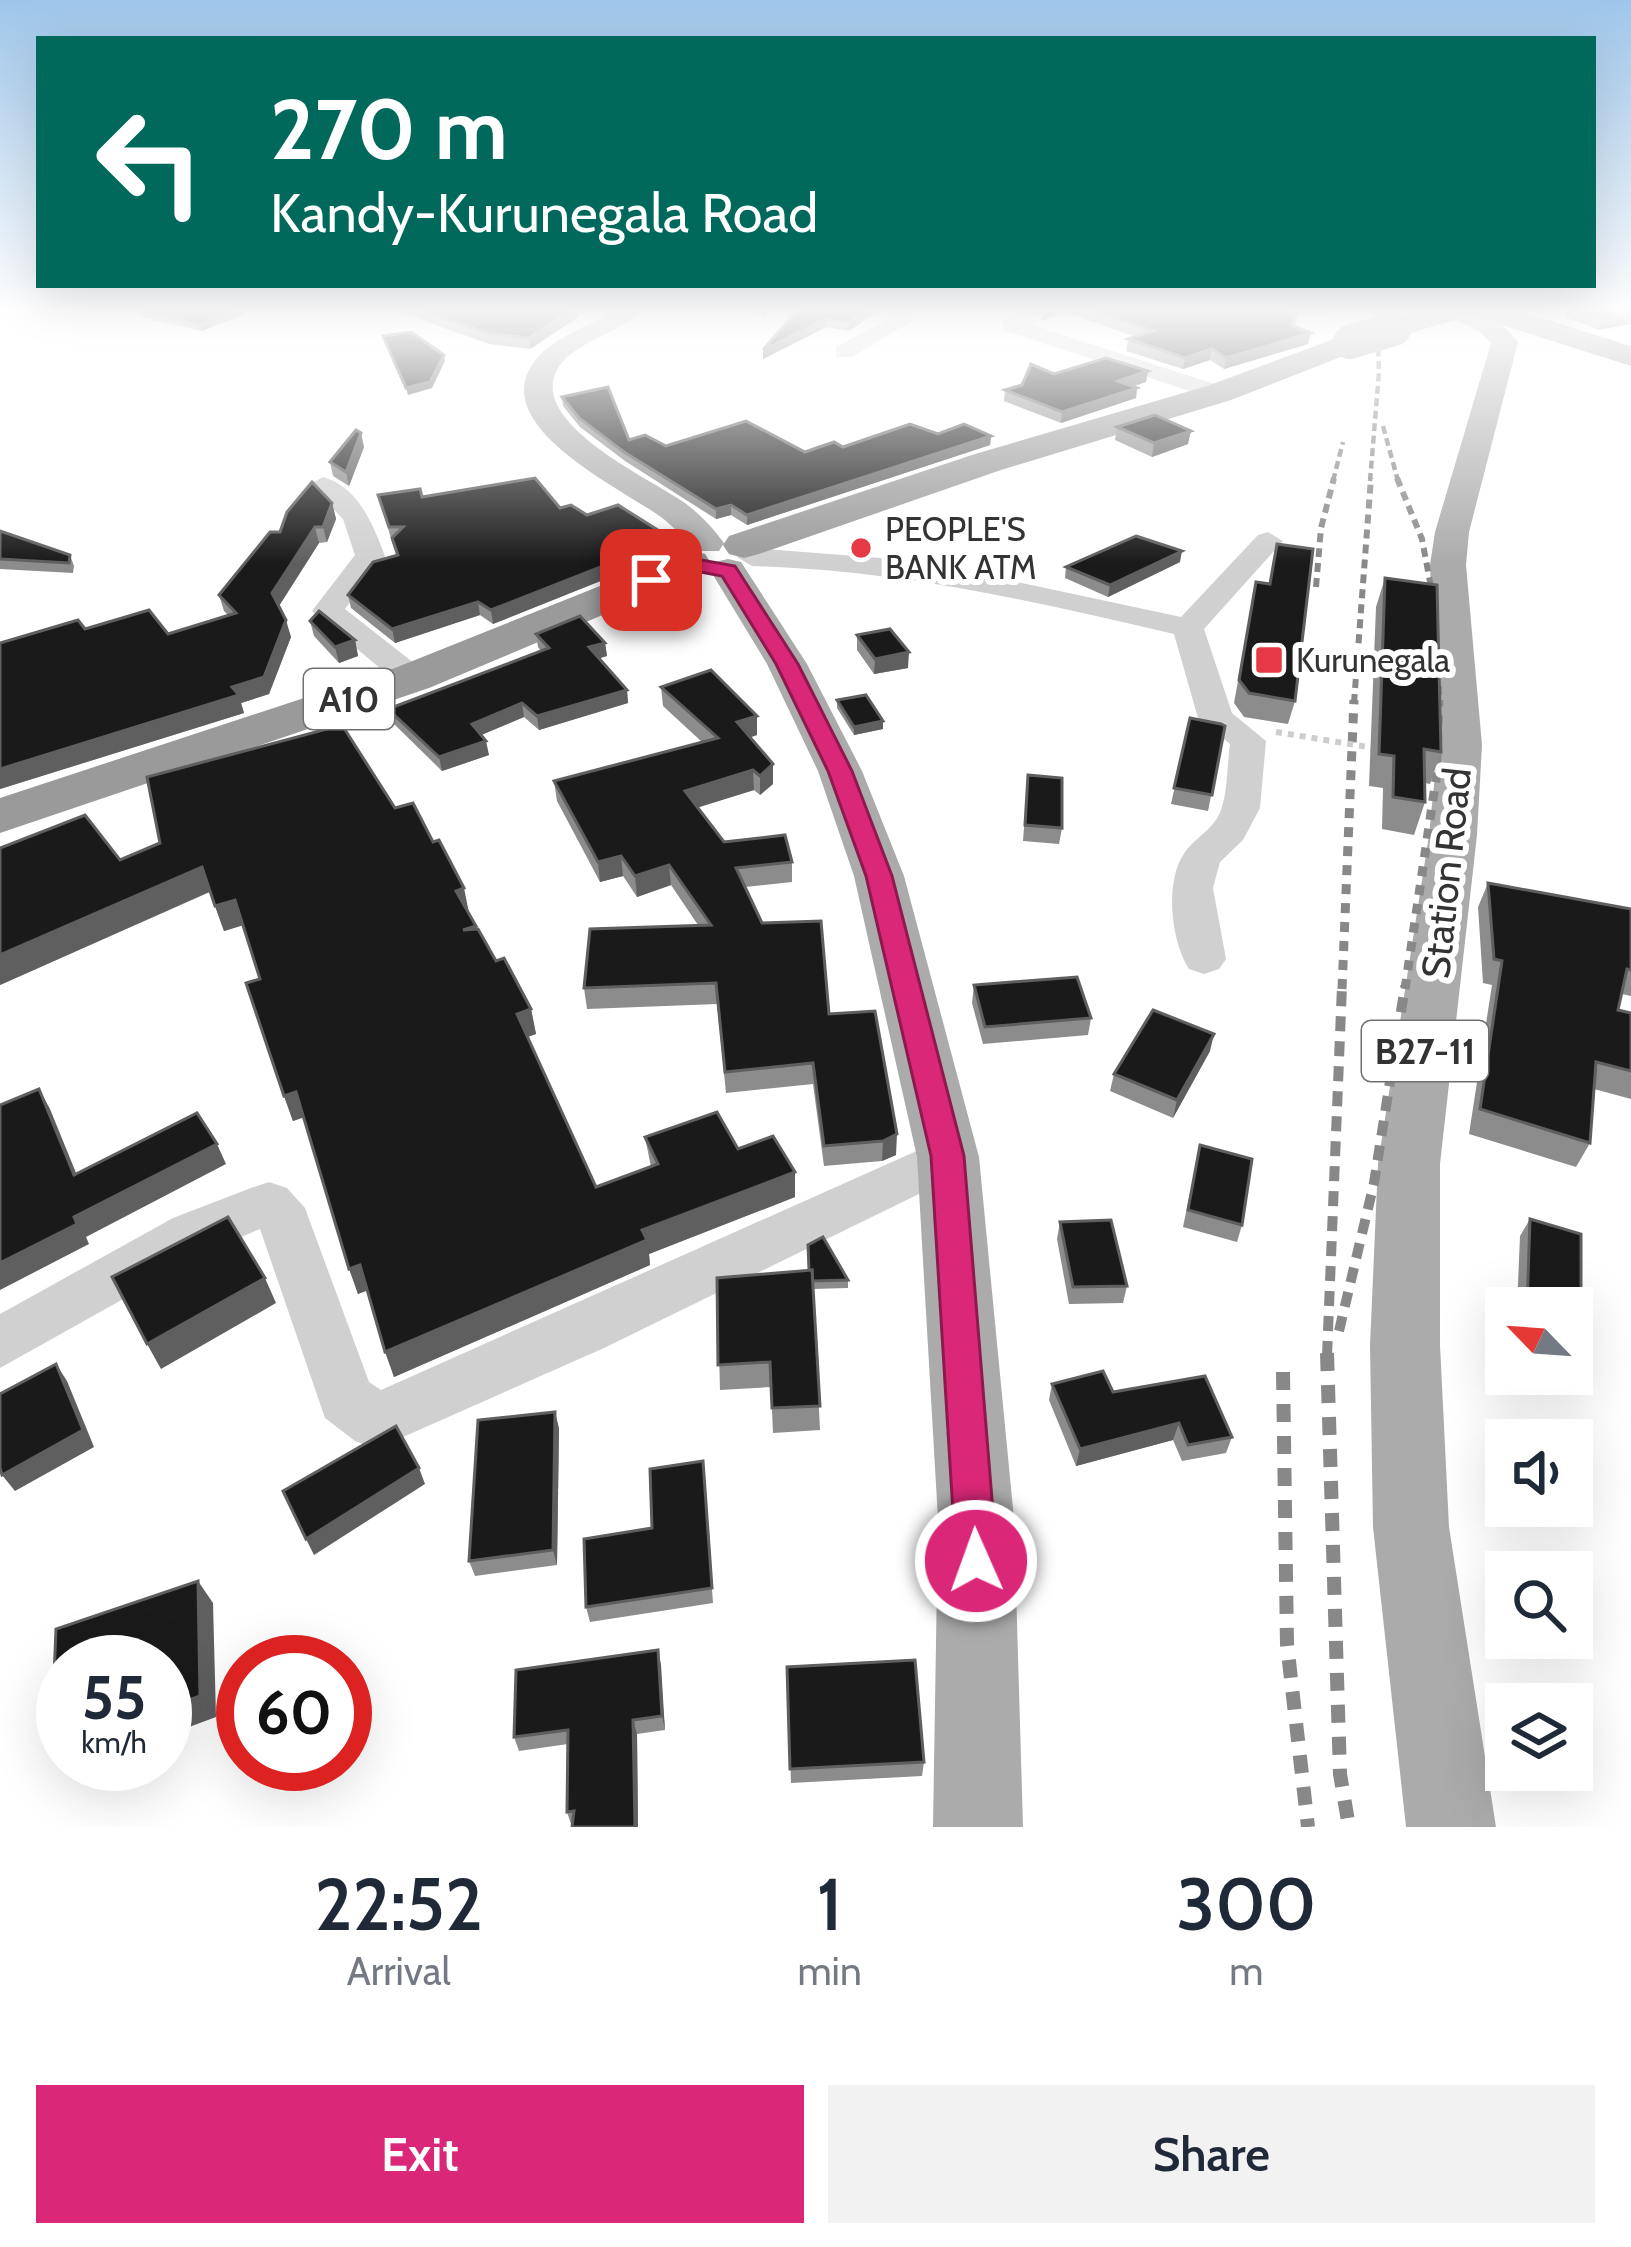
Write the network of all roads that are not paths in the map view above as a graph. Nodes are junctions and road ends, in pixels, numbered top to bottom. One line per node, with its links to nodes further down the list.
1 (538, 392): 6 (main road)
2 (1491, 392): 14 (main road, Station Road / B27-11)
3 (1219, 393): 6 (highway, A10)
4 (323, 485): 8 (street)
5 (1268, 542): 7 (street)
6 (724, 556): 7 (street); 8 (highway, A10); 11 (main road)
7 (1188, 628): 10 (street)
8 (412, 678): 9 (highway, A10)
9 (0, 816)
10 (1204, 959)
11 (948, 1156): 12 (street); 13 (main road)
12 (0, 1343)
13 (978, 1827)
14 (1451, 1827)

